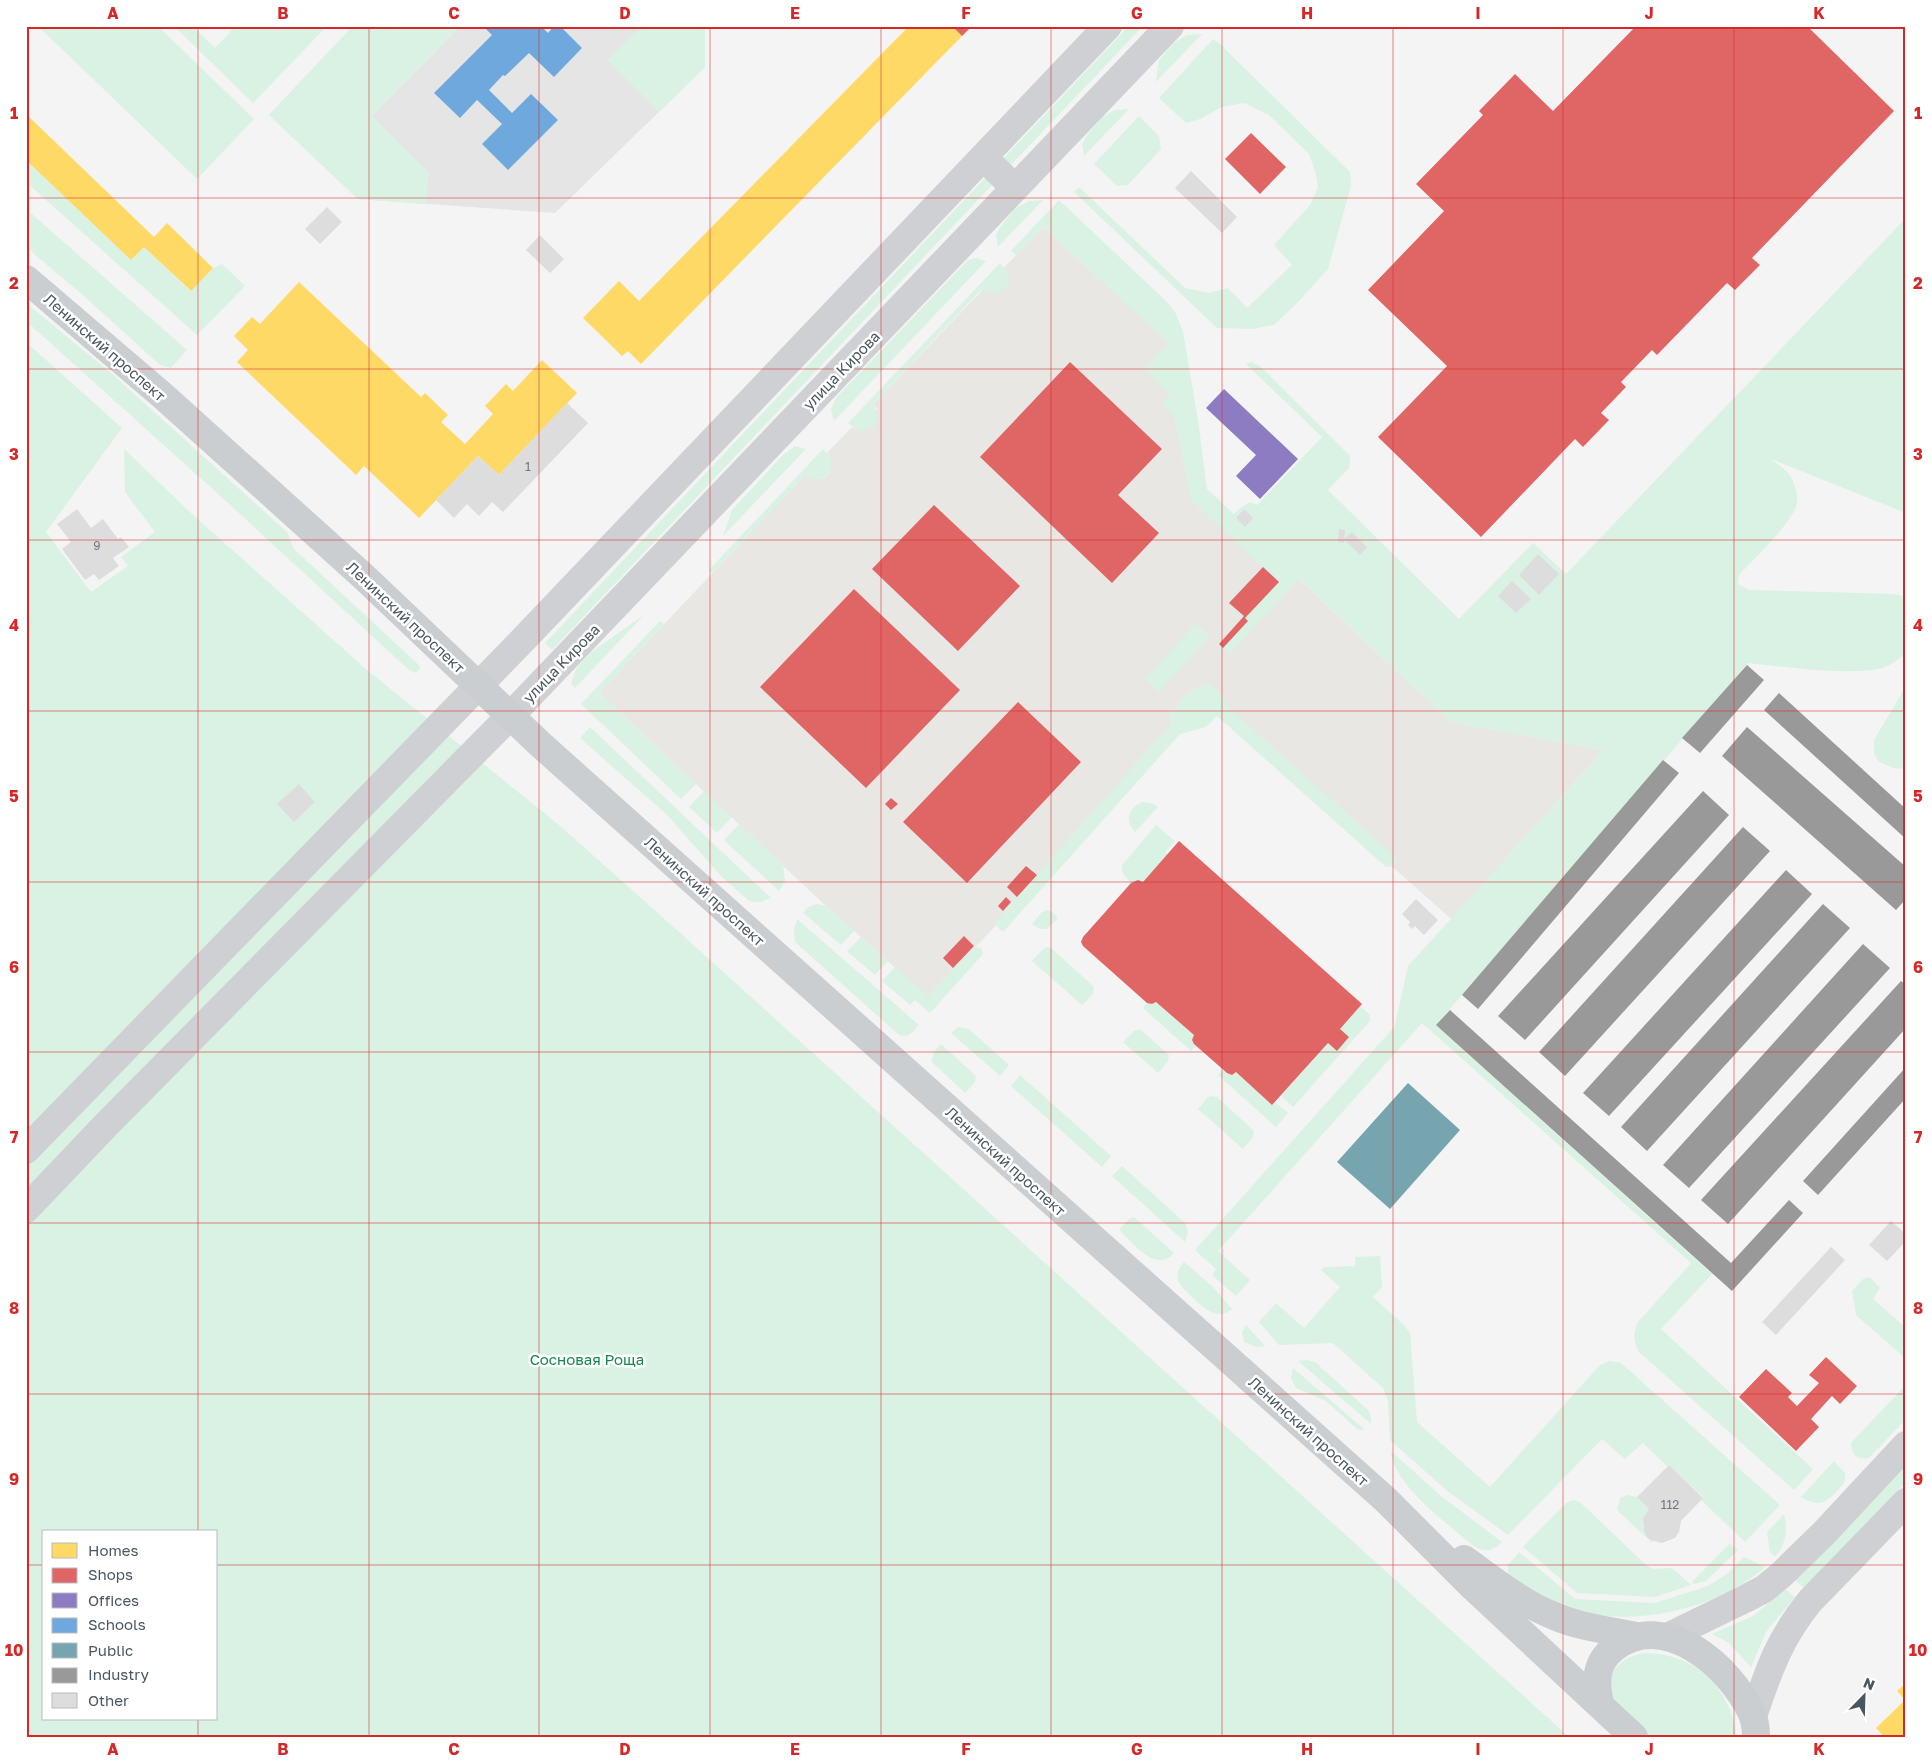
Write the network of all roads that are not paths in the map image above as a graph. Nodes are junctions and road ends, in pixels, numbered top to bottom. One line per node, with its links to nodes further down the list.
1 (1108, 26): 3 (main road)
2 (1170, 26): 4 (main road, улица Кирова)
3 (983, 157): 4 (main road); 6 (main road)
4 (1015, 188): 7 (main road, улица Кирова)
5 (26, 279): 6 (main road, Ленинский проспект)
6 (479, 685): 7 (main road, Ленинский проспект); 8 (main road)
7 (511, 715): 9 (main road, улица Кирова); 11 (main road, Ленинский проспект)
8 (26, 1150)
9 (26, 1209)
10 (1906, 1444): 14 (main road)
11 (1386, 1500): 13 (main road, Ленинский проспект); 15 (main road, Ленинский проспект)
12 (1906, 1502): 16 (main road)
13 (1636, 1636): 14 (main road, Ленинский проспект); 15 (main road)
14 (1667, 1637): 16 (main road, Ленинский проспект)
15 (1600, 1703): 17 (main road, Ленинский проспект)
16 (1755, 1726)
17 (1634, 1737)

